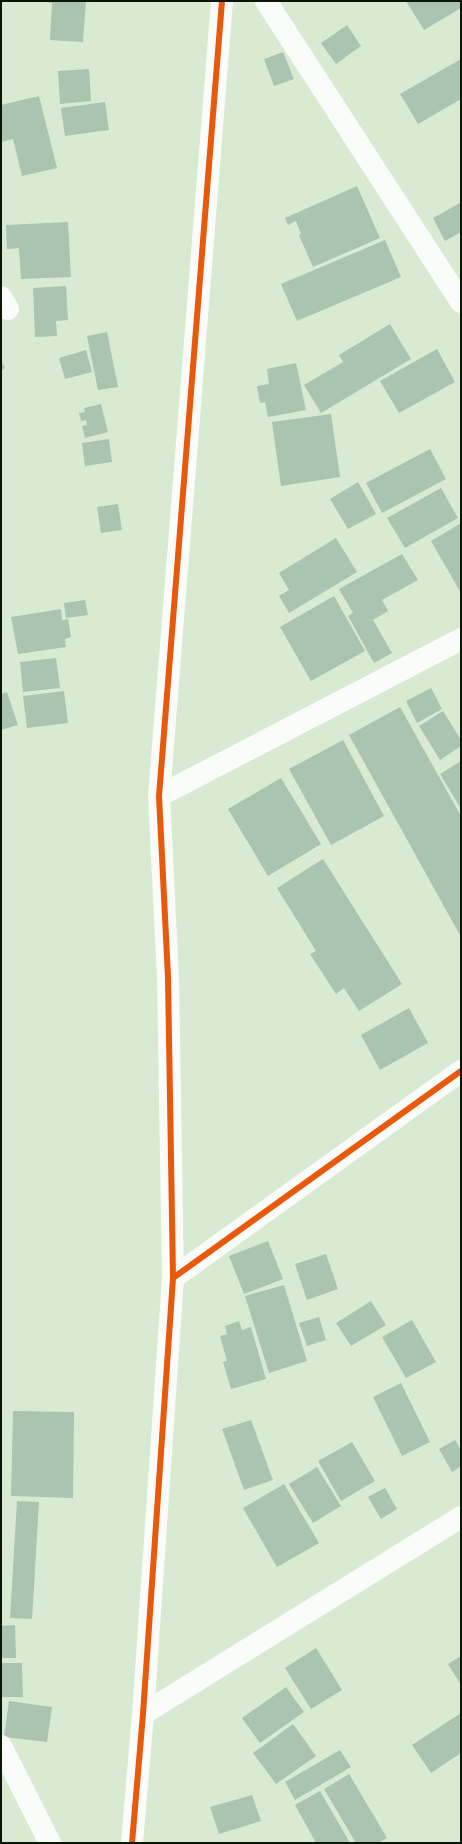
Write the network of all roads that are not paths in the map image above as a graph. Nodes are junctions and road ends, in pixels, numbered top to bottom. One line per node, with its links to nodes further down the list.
1 (222, 1): 5 (street)
2 (266, 1): 3 (street)
3 (461, 302)
4 (461, 639): 5 (street)
5 (159, 796): 7 (street)
6 (461, 1071): 7 (street)
7 (173, 1278): 9 (street)
8 (461, 1517): 9 (street)
9 (143, 1714): 12 (street)
10 (1, 1746): 11 (street)
11 (50, 1843)
12 (132, 1843)

